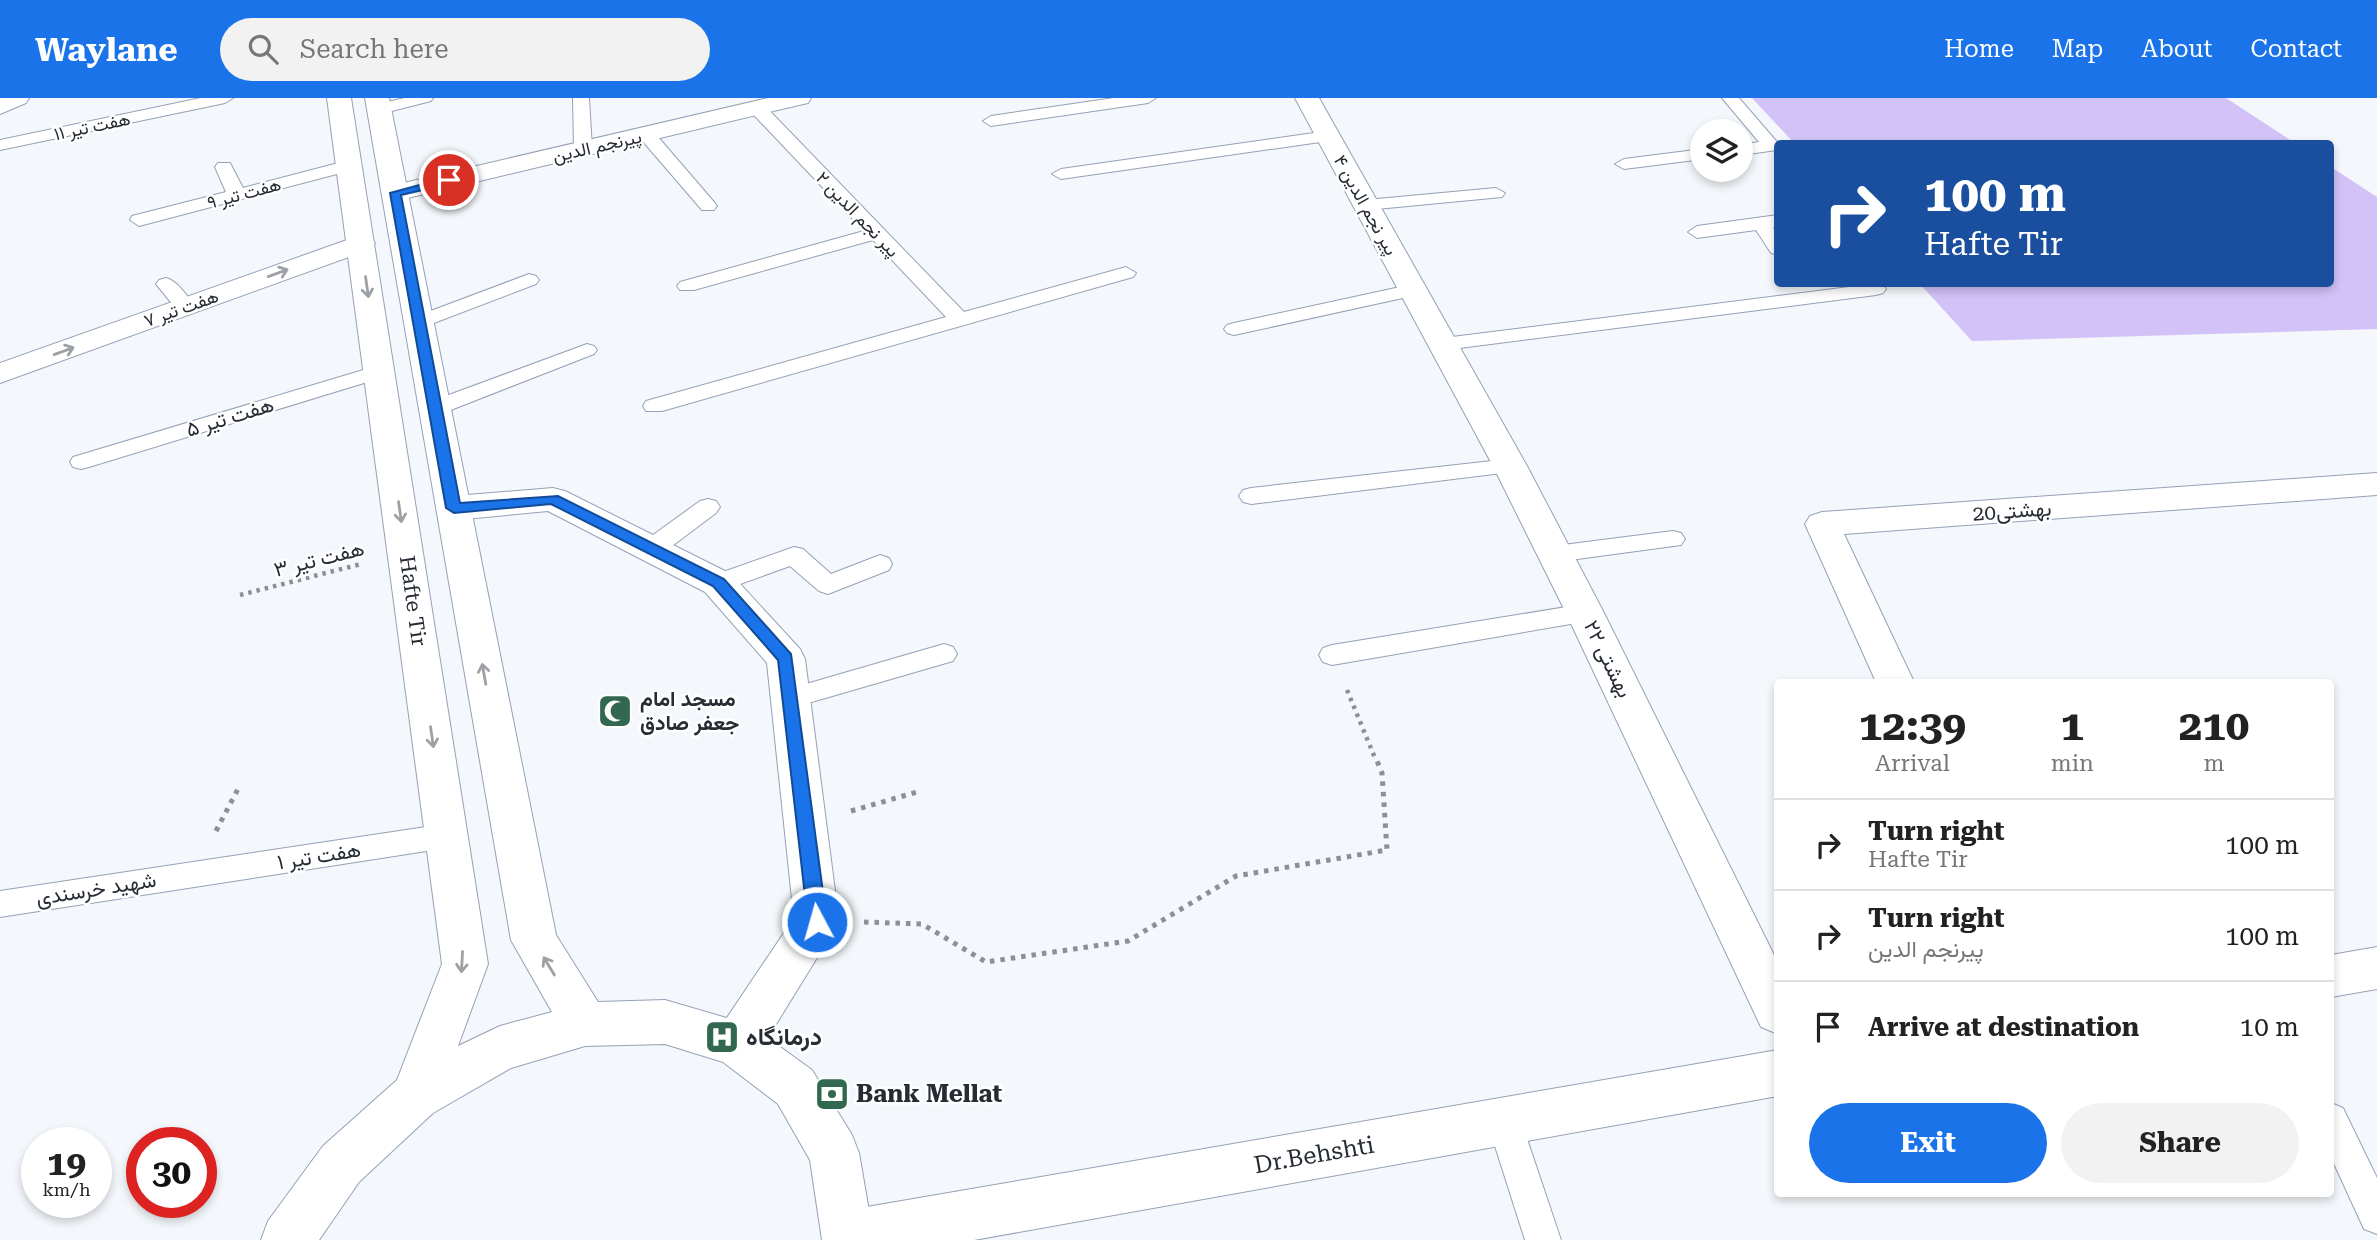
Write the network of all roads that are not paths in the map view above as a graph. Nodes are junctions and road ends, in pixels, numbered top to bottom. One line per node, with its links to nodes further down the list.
1 (17, 98): 11 (street)
2 (225, 98): 18 (lane, هفت تیر ۱۱)
3 (340, 98): 23 (street, Hafte Tir)
4 (425, 98): 10 (lane)
5 (581, 98): 20 (lane)
6 (799, 98): 12 (street, پیرنجم الدین)
7 (1148, 98): 14 (lane)
8 (1307, 98): 17 (street, پیر نجم الدین ۴)
9 (1730, 98): 13 (lane)
10 (379, 104): 26 (street)
11 (0, 107)
12 (757, 108): 16 (street, پیرنجم الدین); 35 (lane, پیر نجم الدین ۲)
13 (1748, 119)
14 (991, 121)
15 (1753, 125): 19 (lane)
16 (646, 134): 20 (street, پیرنجم الدین); 31 (lane)
17 (1328, 136): 25 (lane); 30 (street, پیر نجم الدین ۴)
18 (0, 145)
19 (1753, 148)
20 (583, 149): 26 (street, پیرنجم الدین)
21 (1690, 156): 22 (lane)
22 (1624, 164)
23 (350, 165): 28 (lane, هفت تیر ۹); 29 (street, Hafte Tir)
24 (224, 167): 28 (lane)
25 (1061, 174)
26 (395, 193): 29 (street, پیرنجم الدین); 46 (street)
27 (1496, 193): 30 (lane)
28 (237, 195): 32 (lane, هفت تیر ۹)
29 (355, 202): 36 (street, Hafte Tir)
30 (1366, 205): 44 (street, پیر نجم الدین ۴)
31 (708, 206)
32 (139, 220)
33 (1769, 222): 34 (lane)
34 (1697, 232)
35 (877, 233): 40 (lane); 45 (lane, پیر نجم الدین ۲)
36 (361, 243): 43 (street, هفت تیر ۷, one-way to 36); 49 (street, Hafte Tir, one-way to 49)
37 (1126, 273): 45 (lane)
38 (529, 280): 46 (lane)
39 (166, 285): 43 (lane)
40 (687, 286)
41 (1876, 289): 42 (lane)
42 (1805, 290): 44 (lane)
43 (185, 307): 50 (street, هفت تیر ۷, one-way to 43)
44 (1428, 315): 47 (lane); 54 (street, بهشتی ۲۲)
45 (960, 320): 51 (lane)
46 (419, 322): 52 (street)
47 (1234, 330)
48 (587, 350): 52 (lane)
49 (380, 371): 53 (lane, هفت تیر ۵); 69 (street, Hafte Tir, one-way to 69)
50 (0, 374)
51 (654, 406)
52 (435, 408): 58 (street)
53 (81, 462)
54 (1510, 466): 56 (lane); 61 (street, بهشتی ۲۲)
55 (2377, 484): 67 (street, بهشتی20)
56 (1251, 496)
57 (708, 507): 60 (lane)
58 (454, 508): 60 (street); 75 (street, one-way to 58)
59 (1673, 539): 61 (lane)
60 (651, 549): 63 (street)
61 (1555, 554): 64 (street, بهشتی ۲۲)
62 (880, 564): 63 (lane)
63 (718, 583): 68 (street)
64 (1586, 613): 66 (lane); 74 (street, بهشتی ۲۲)
65 (944, 654): 68 (lane)
66 (1332, 654)
67 (1894, 679)
68 (791, 698): 76 (street)
69 (446, 836): 70 (lane, هفت تیر ۱); 78 (street, Hafte Tir, one-way to 78)
70 (192, 875): 71 (lane, شهید خرسندی)
71 (0, 904)
72 (2377, 968): 73 (street)
73 (2334, 975)
74 (1774, 1004)
75 (584, 1024): 76 (street); 78 (street)
76 (737, 1044): 82 (street)
77 (1774, 1074): 79 (street, Dr.Behshti)
78 (416, 1096): 83 (street)
79 (1504, 1121): 82 (street, Dr.Behshti); 84 (lane)
80 (2334, 1126): 81 (lane)
81 (2377, 1216)
82 (849, 1238)
83 (287, 1240)
84 (1543, 1240)

